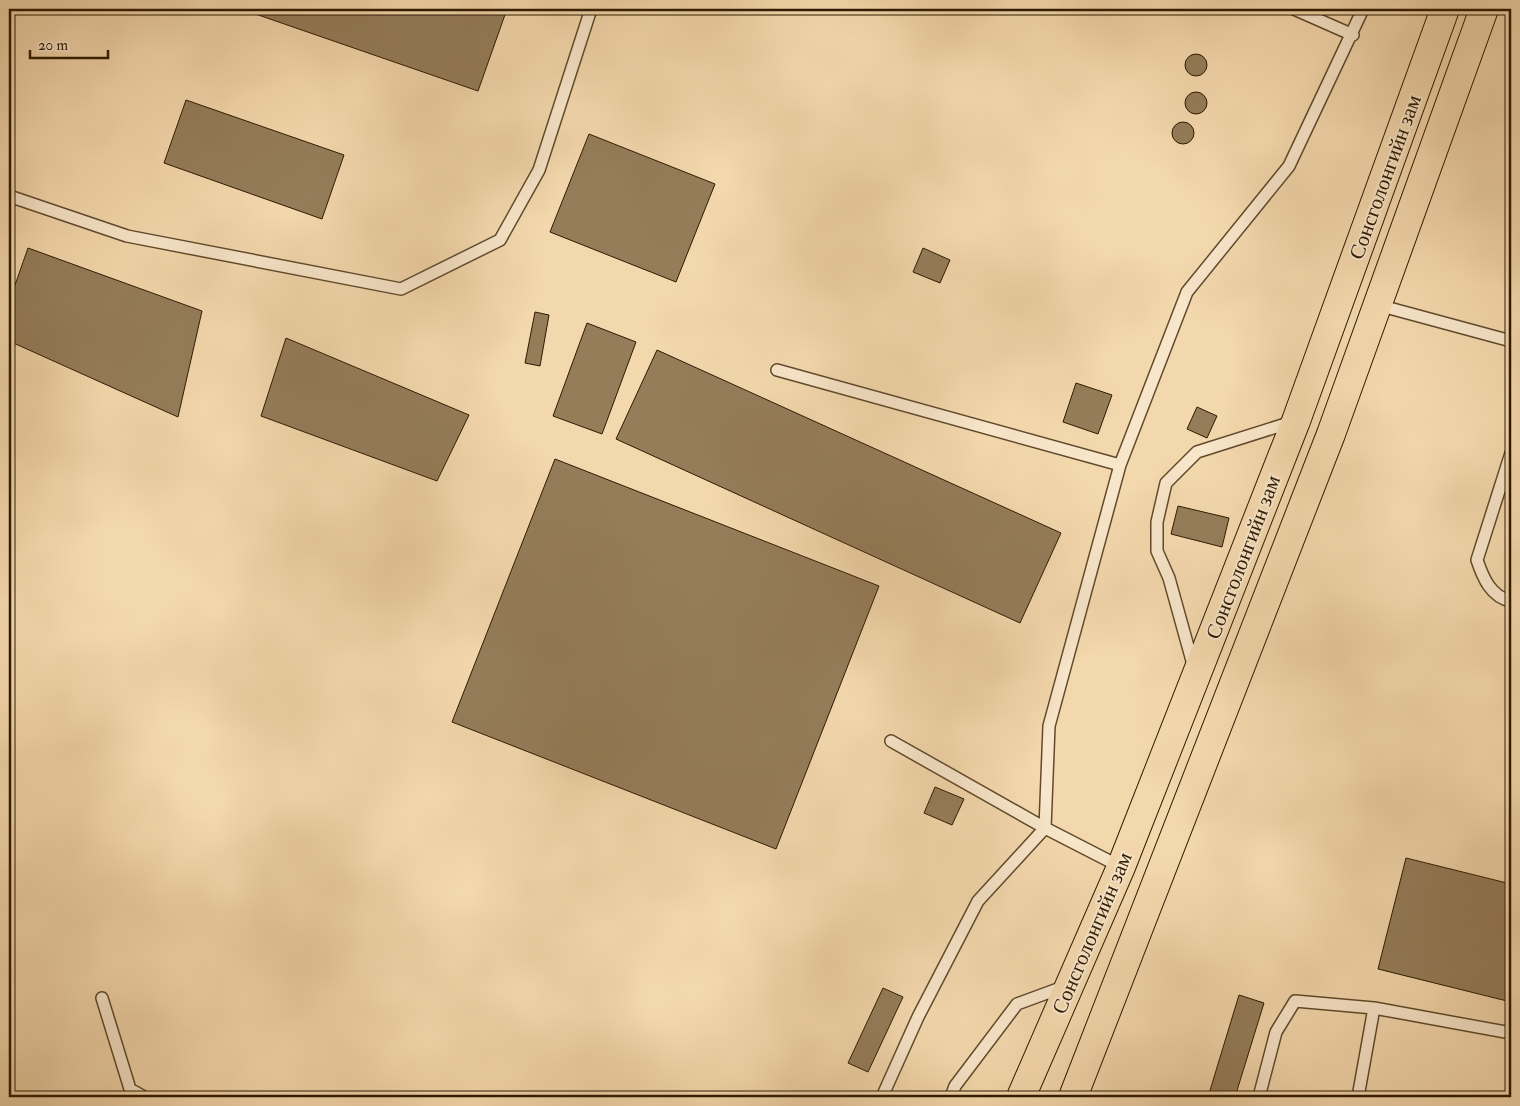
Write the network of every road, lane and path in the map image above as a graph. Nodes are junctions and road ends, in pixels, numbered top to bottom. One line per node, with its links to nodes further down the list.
1 (591, 9): 7 (lane)
2 (1294, 9): 6 (lane)
3 (1363, 9): 6 (lane)
4 (1445, 9): 11 (main road, Сонсголонгийн зам)
5 (1484, 9): 8 (main road, Сонсголонгийн зам)
6 (1352, 35): 13 (lane)
7 (9, 196)
8 (1378, 304): 9 (lane); 27 (main road, Сонсголонгийн зам)
9 (1511, 341)
10 (777, 370): 13 (lane)
11 (1296, 421): 15 (main road, Сонсголонгийн зам); 15 (lane)
12 (1511, 453): 14 (lane)
13 (1120, 465): 17 (lane)
14 (1511, 601)
15 (1196, 677): 18 (main road, Сонсголонгийн зам)
16 (891, 741): 17 (lane)
17 (1045, 828): 18 (lane); 24 (lane)
18 (1121, 867): 19 (main road, Сонсголонгийн зам)
19 (1070, 984): 25 (lane); 26 (main road, Сонсголонгийн зам)
20 (102, 998): 23 (lane)
21 (1374, 1008): 22 (lane); 28 (lane); 29 (lane)
22 (1511, 1032)
23 (144, 1097)
24 (882, 1097)
25 (951, 1097)
26 (1021, 1097)
27 (1073, 1097)
28 (1259, 1097)
29 (1358, 1097)

